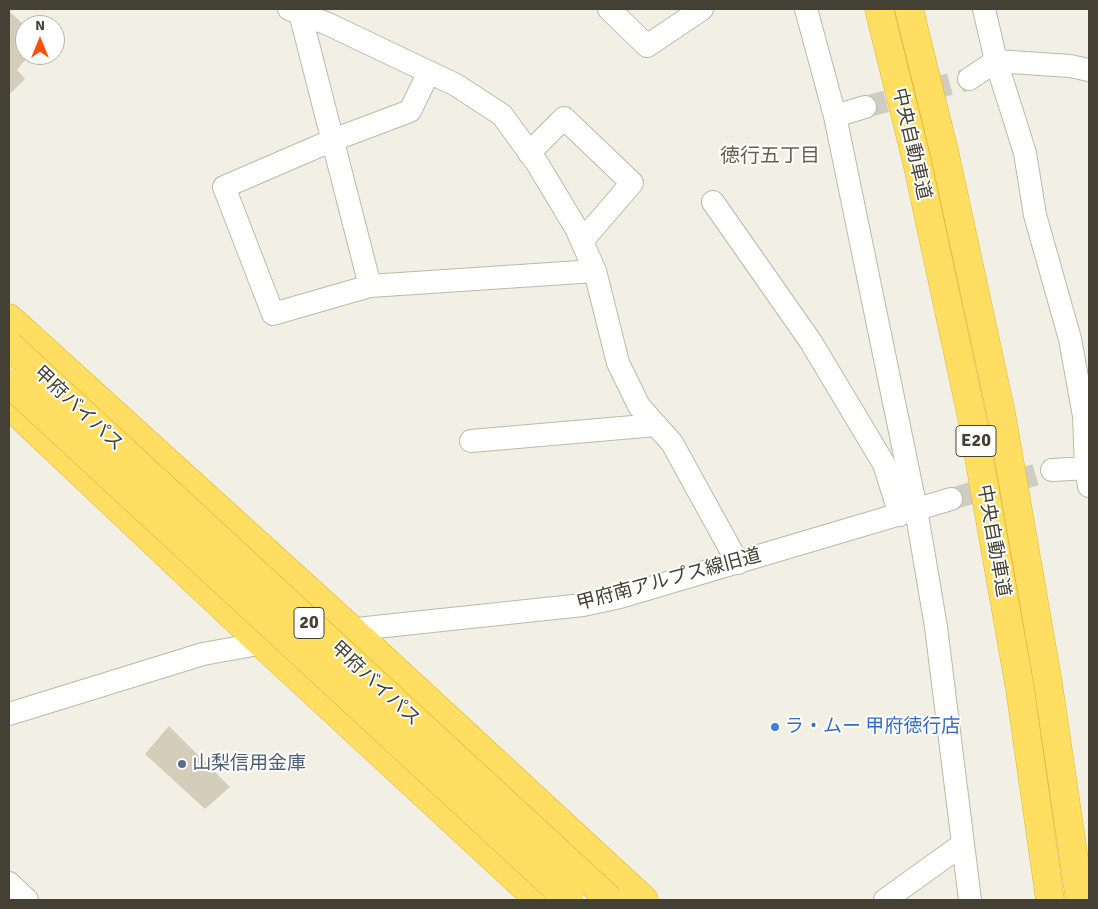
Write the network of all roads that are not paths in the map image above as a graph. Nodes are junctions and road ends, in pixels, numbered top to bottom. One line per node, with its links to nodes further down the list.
1 (609, 9): 2 (street)
2 (702, 9)
3 (806, 9): 13 (street)
4 (879, 9): 37 (highway, 中央自動車道 / E20)
5 (909, 9): 36 (highway, 中央自動車道 / E20)
6 (984, 9): 8 (street)
7 (295, 11): 10 (street); 14 (street)
8 (996, 61): 9 (street); 11 (street); 27 (street)
9 (1089, 70)
10 (429, 72): 14 (street); 15 (street)
11 (969, 79)
12 (865, 107): 13 (street)
13 (835, 116): 29 (street)
14 (333, 140): 19 (street); 19 (street)
15 (529, 153): 17 (street); 17 (street)
16 (713, 202): 29 (street)
17 (582, 241): 18 (street)
18 (595, 271): 19 (street); 24 (street)
19 (370, 286)
20 (9, 318): 31 (highway)
21 (9, 345): 41 (highway, 甲府バイパス / 20, bridge)
22 (9, 383): 40 (highway, 甲府バイパス / 20, bridge)
23 (9, 405): 32 (highway)
24 (656, 425): 25 (street); 30 (street)
25 (471, 441)
26 (1052, 470): 27 (street)
27 (1088, 474)
28 (951, 499): 29 (street, 甲府南アルプス線旧道)
29 (908, 512): 30 (street, 甲府南アルプス線旧道); 34 (street)
30 (738, 562): 31 (street, 甲府南アルプス線旧道)
31 (351, 629): 32 (street, 甲府南アルプス線旧道); 42 (highway)
32 (261, 643): 33 (street, 甲府南アルプス線旧道); 39 (highway)
33 (9, 714)
34 (963, 844): 43 (street); 44 (street)
35 (9, 883): 38 (street)
36 (1079, 889)
37 (1049, 890)
38 (27, 900)
39 (539, 900)
40 (569, 900)
41 (610, 900)
42 (644, 900)
43 (885, 900)
44 (970, 900)

